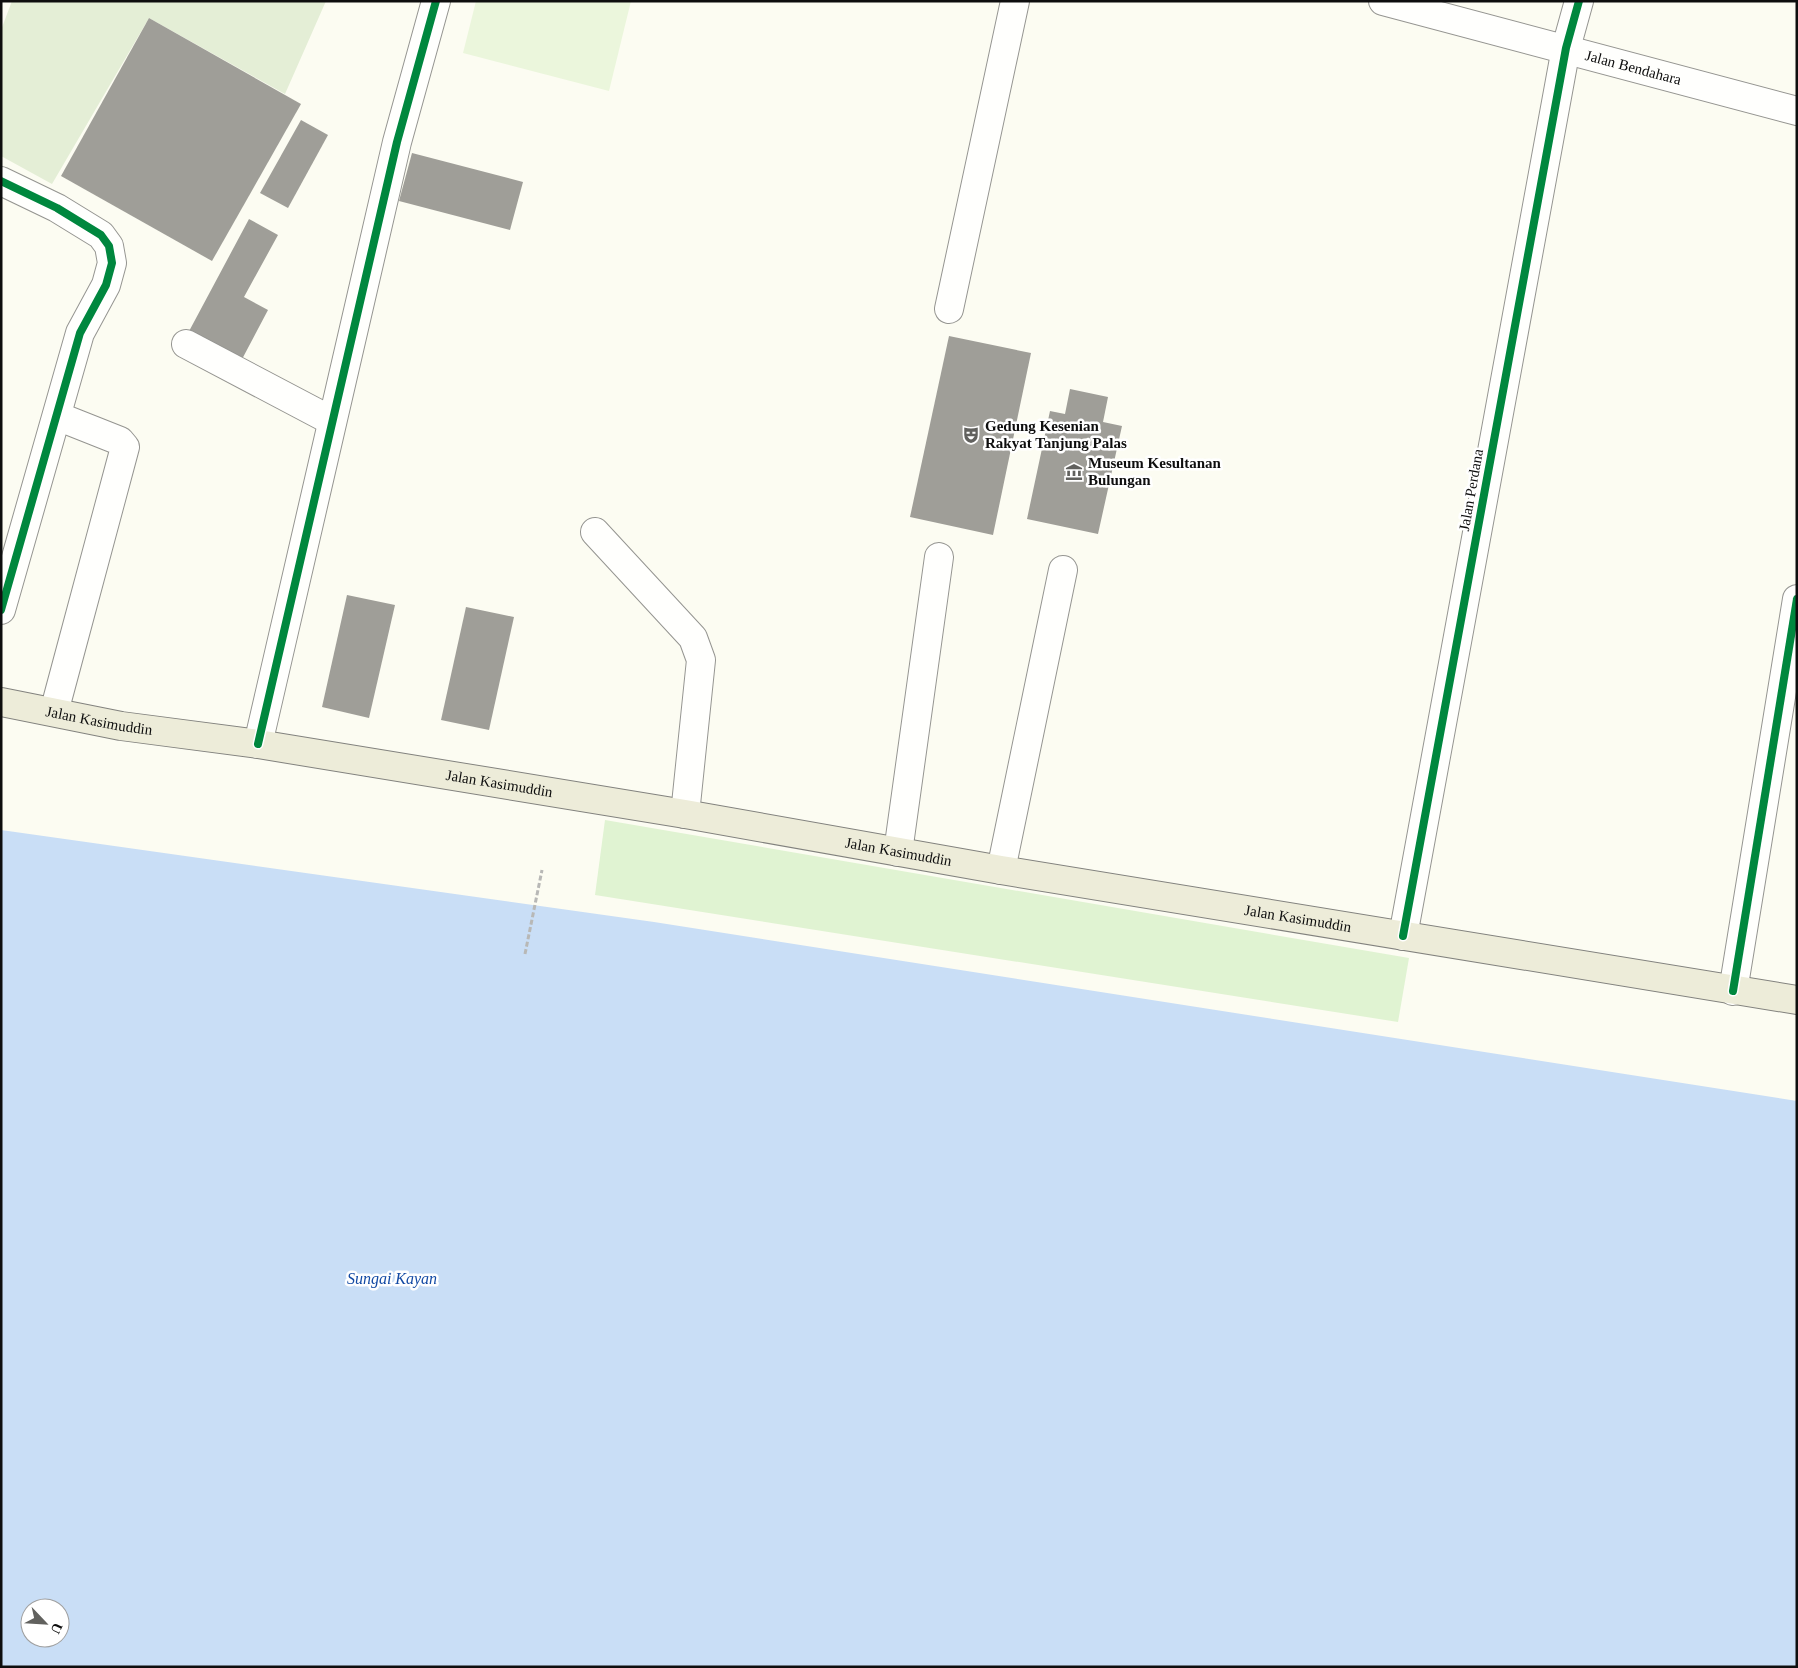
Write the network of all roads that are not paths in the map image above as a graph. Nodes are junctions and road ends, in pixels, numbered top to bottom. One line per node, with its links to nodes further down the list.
1 (436, 1): 11 (street)
2 (1015, 1): 8 (street)
3 (1382, 1): 5 (street, Jalan Bendahara)
4 (1578, 1): 5 (street, Jalan Perdana)
5 (1566, 48): 6 (street, Jalan Bendahara); 23 (street, Jalan Perdana)
6 (1797, 111)
7 (1, 181): 10 (street)
8 (949, 309)
9 (186, 344): 11 (street)
10 (57, 416): 16 (street); 18 (street)
11 (332, 421): 19 (street)
12 (595, 532): 20 (street)
13 (939, 557): 21 (street)
14 (1064, 570): 22 (street)
15 (1797, 599): 24 (street)
16 (1, 610)
17 (1, 702): 18 (main road, Jalan Kasimuddin)
18 (54, 712): 19 (main road, Jalan Kasimuddin)
19 (258, 744): 20 (main road, Jalan Kasimuddin)
20 (685, 814): 21 (main road, Jalan Kasimuddin)
21 (898, 852): 22 (main road, Jalan Kasimuddin)
22 (1001, 870): 23 (main road, Jalan Kasimuddin)
23 (1403, 936): 24 (main road, Jalan Kasimuddin)
24 (1733, 990): 25 (main road, Jalan Kasimuddin)
25 (1797, 1000)

